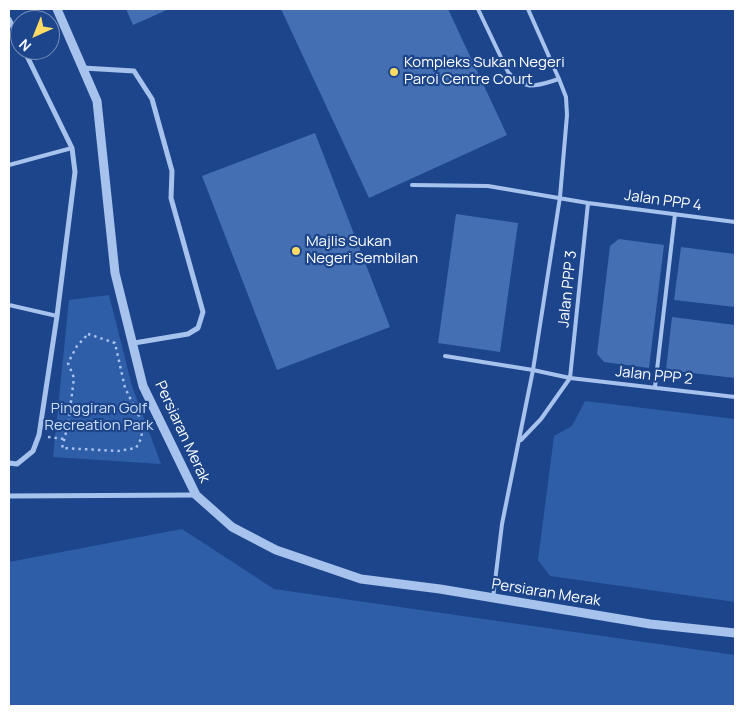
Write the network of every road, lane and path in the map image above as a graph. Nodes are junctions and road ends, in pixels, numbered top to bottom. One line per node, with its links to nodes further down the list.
1 (57, 9): 5 (street, Persiaran Merak)
2 (478, 9): 6 (lane)
3 (528, 9): 6 (lane)
4 (29, 60): 7 (street)
5 (83, 68): 16 (street, Persiaran Merak); 16 (street)
6 (559, 78): 10 (lane)
7 (72, 148): 8 (lane); 15 (street)
8 (9, 165)
9 (412, 185): 10 (lane, Jalan PPP 4)
10 (560, 198): 11 (lane, Jalan PPP 4); 18 (lane)
11 (588, 203): 12 (lane, Jalan PPP 4); 19 (lane, Jalan PPP 3)
12 (675, 214): 13 (lane, Jalan PPP 4); 20 (lane)
13 (735, 222)
14 (9, 305): 15 (lane)
15 (57, 316): 22 (street)
16 (134, 343): 26 (street, Persiaran Merak)
17 (445, 356): 18 (lane, Jalan PPP 2)
18 (533, 370): 19 (lane, Jalan PPP 2); 24 (lane)
19 (570, 378): 20 (lane, Jalan PPP 2); 24 (lane)
20 (655, 387): 21 (lane, Jalan PPP 2)
21 (735, 397)
22 (39, 436): 23 (path); 25 (street)
23 (64, 440): 23 (path)
24 (520, 440): 28 (lane)
25 (9, 464)
26 (196, 495): 27 (street); 28 (street, Persiaran Merak)
27 (9, 496)
28 (493, 599): 29 (street, Persiaran Merak)
29 (735, 633)

